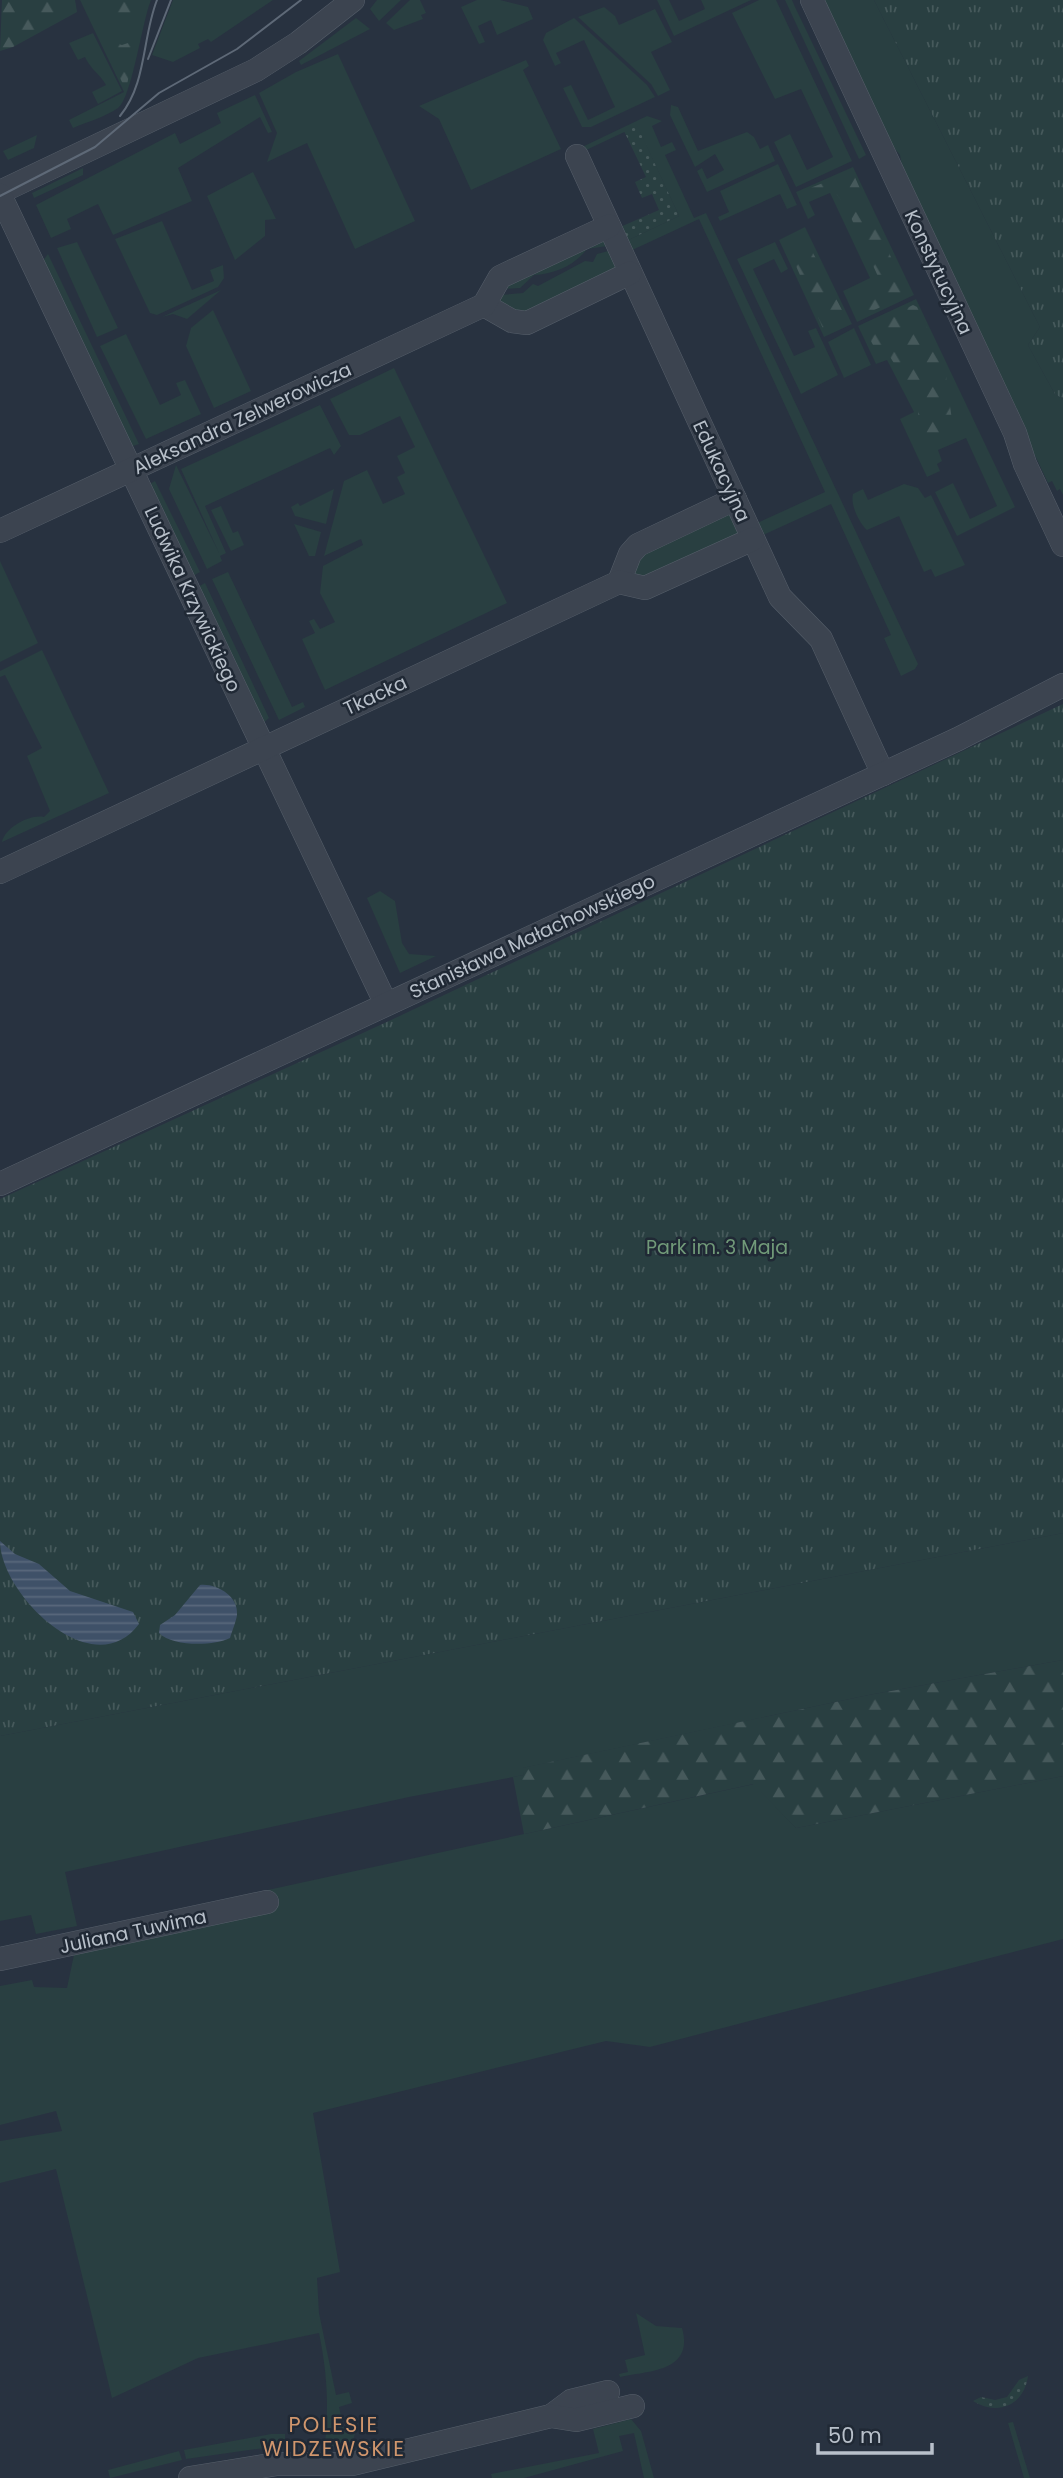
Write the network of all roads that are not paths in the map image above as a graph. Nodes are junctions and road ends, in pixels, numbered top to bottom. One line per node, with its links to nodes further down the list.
1 (353, 0): 4 (street)
2 (812, 0): 12 (street, Konstytucyjna)
3 (577, 156): 5 (street, Edukacyjna)
4 (0, 193): 8 (street, Ludwika Krzywickiego)
5 (609, 226): 6 (street, Edukacyjna); 7 (street)
6 (630, 273): 7 (street); 9 (street, Edukacyjna)
7 (484, 305): 8 (street, Aleksandra Zelwerowicza)
8 (132, 469): 10 (street, Aleksandra Zelwerowicza); 15 (street, Ludwika Krzywickiego)
9 (736, 499): 11 (street, Edukacyjna); 13 (street)
10 (0, 531)
11 (753, 539): 13 (street, Tkacka); 16 (street, Edukacyjna)
12 (1063, 545)
13 (619, 582): 15 (street, Tkacka)
14 (1063, 685): 16 (street, Stanisława Małachowskiego)
15 (263, 747): 17 (street, Tkacka); 18 (street, Ludwika Krzywickiego)
16 (883, 774): 18 (street, Stanisława Małachowskiego)
17 (0, 872)
18 (386, 1004): 19 (street, Stanisława Małachowskiego)
19 (0, 1184)
20 (267, 1902): 21 (street, Juliana Tuwima)
21 (0, 1959)
22 (608, 2392): 24 (street)
23 (633, 2406): 24 (street)
24 (551, 2416): 25 (street)
25 (190, 2478)

